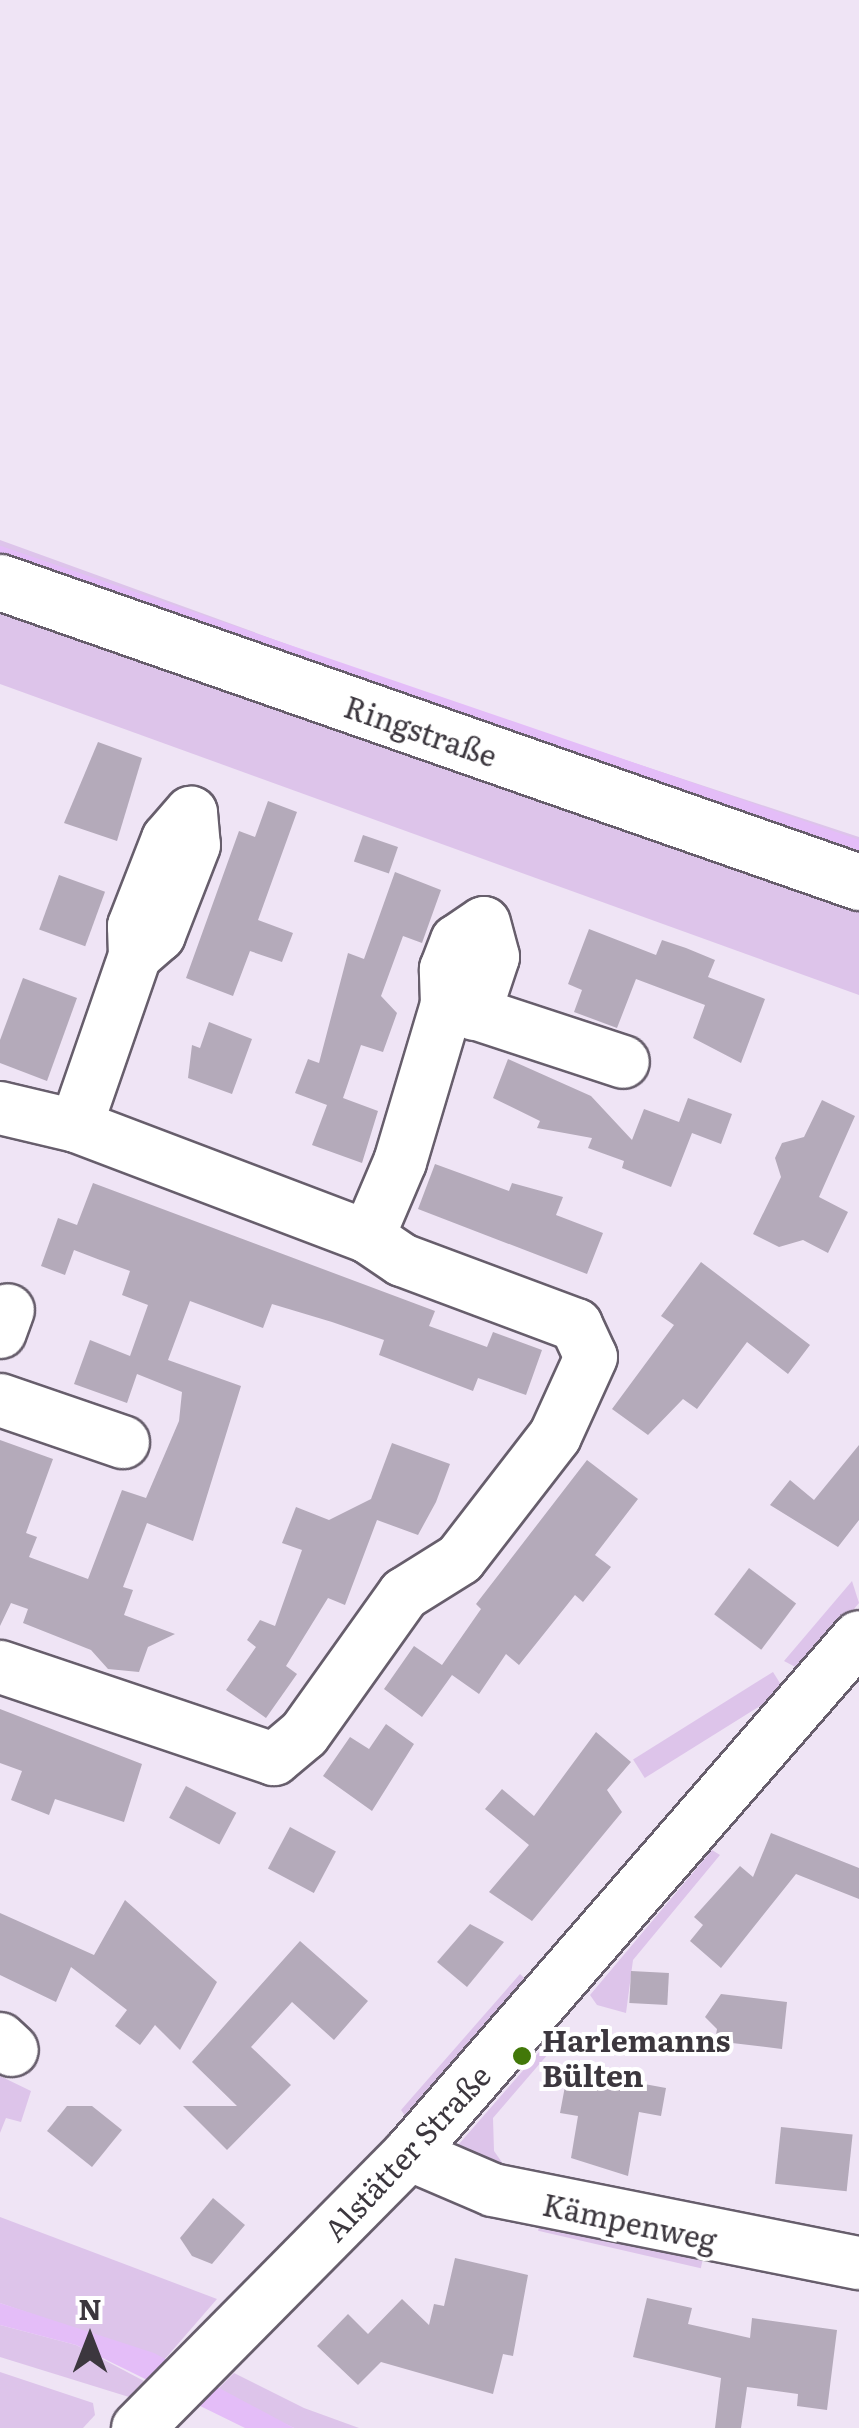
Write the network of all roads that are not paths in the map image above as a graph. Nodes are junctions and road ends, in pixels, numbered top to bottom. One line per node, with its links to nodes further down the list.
1 (0, 582): 2 (main road, Ringstraße)
2 (854, 878)
3 (135, 956): 6 (street)
4 (623, 1062): 7 (street)
5 (0, 1108): 6 (street)
6 (76, 1126): 7 (street)
7 (368, 1236): 11 (street)
8 (0, 1400): 9 (street)
9 (122, 1442)
10 (859, 1637): 12 (street, Alstätter Straße)
11 (0, 1667)
12 (409, 2154): 13 (street, Kämpenweg); 14 (street, Alstätter Straße)
13 (859, 2264)
14 (145, 2420)

